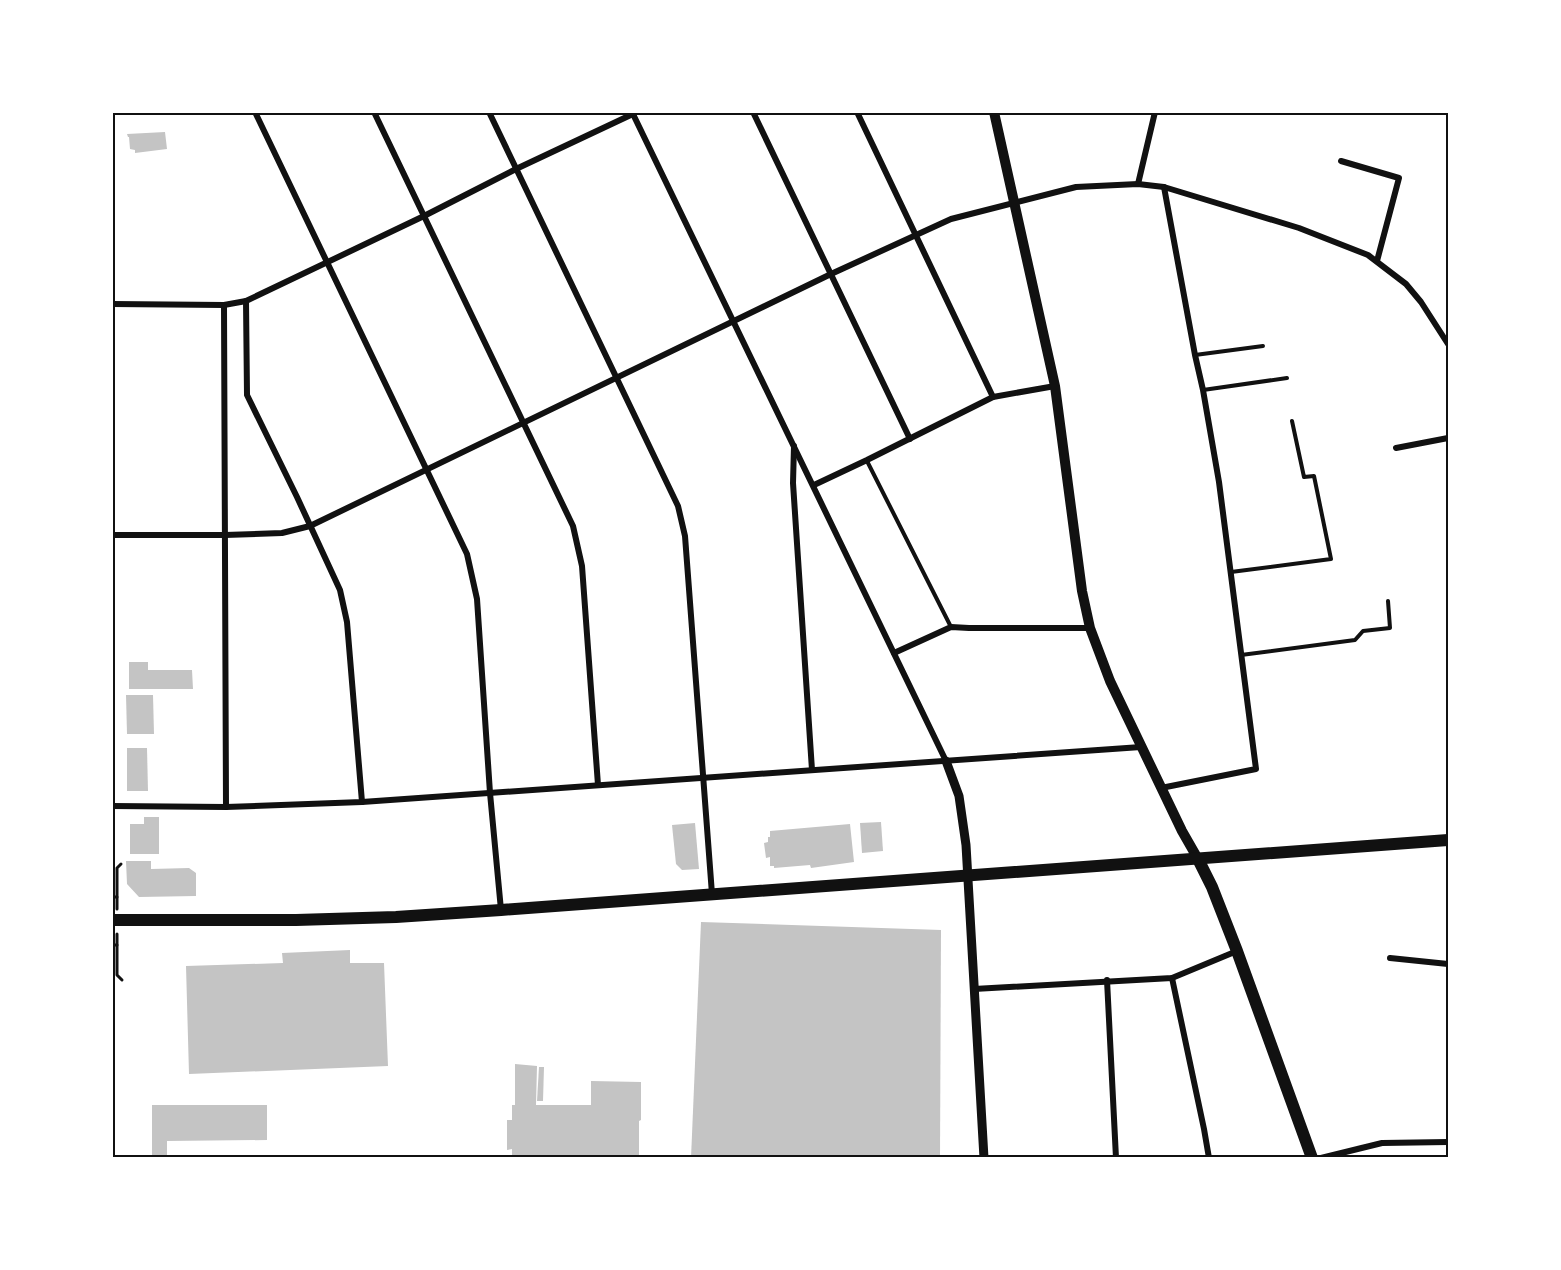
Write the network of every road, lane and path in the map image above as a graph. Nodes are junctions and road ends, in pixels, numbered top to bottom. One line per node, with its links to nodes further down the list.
1 (255, 112): 16 (street)
2 (374, 112): 14 (street)
3 (489, 112): 10 (street)
4 (753, 112): 18 (street)
5 (856, 112): 15 (street)
6 (994, 112): 13 (main road)
7 (1155, 112): 11 (street)
8 (634, 113): 10 (street); 22 (street)
9 (1341, 161): 17 (street)
10 (516, 170): 14 (street); 26 (street)
11 (1138, 184): 12 (street); 13 (street)
12 (1164, 187): 17 (street); 25 (street)
13 (1015, 203): 15 (street); 28 (main road)
14 (424, 216): 16 (street); 32 (street)
15 (916, 236): 18 (street); 30 (street)
16 (327, 261): 19 (street); 38 (street)
17 (1377, 261): 23 (street)
18 (831, 274): 22 (street); 34 (street)
19 (246, 301): 21 (street); 40 (street)
20 (112, 304): 21 (street)
21 (224, 305): 42 (street)
22 (734, 322): 26 (street); 35 (street)
23 (1448, 342)
24 (1263, 346): 25 (lane)
25 (1195, 355): 29 (street)
26 (617, 378): 32 (street); 52 (street)
27 (1287, 378): 29 (lane)
28 (1054, 386): 30 (street); 46 (main road)
29 (1203, 390): 43 (street)
30 (993, 397): 34 (street)
31 (1292, 421): 43 (lane)
32 (523, 423): 38 (street); 53 (street)
33 (1449, 438): 36 (street)
34 (910, 439): 37 (street)
35 (794, 445): 39 (street); 51 (street)
36 (1396, 448)
37 (867, 460): 39 (street); 45 (lane)
38 (426, 470): 40 (street); 55 (street)
39 (814, 485): 47 (street)
40 (310, 526): 42 (street); 56 (street)
41 (112, 535): 42 (street)
42 (225, 535): 58 (street)
43 (1230, 572): 48 (street)
44 (1388, 601): 48 (lane)
45 (951, 627): 46 (street); 47 (street)
46 (1090, 628): 49 (main road)
47 (894, 653): 50 (street)
48 (1241, 655): 54 (street)
49 (1141, 747): 50 (street); 54 (main road)
50 (946, 760): 51 (street); 62 (street)
51 (812, 770): 52 (street)
52 (703, 777): 53 (street); 63 (street)
53 (598, 785): 55 (street)
54 (1161, 788): 60 (main road)
55 (490, 793): 56 (street); 65 (street)
56 (362, 802): 58 (street)
57 (112, 806): 58 (street)
58 (226, 807)
59 (1449, 840): 60 (highway)
60 (1198, 859): 62 (highway); 68 (highway)
61 (121, 864): 64 (path)
62 (968, 875): 63 (highway); 74 (street)
63 (712, 894): 65 (highway)
64 (117, 897)
65 (501, 910): 66 (highway)
66 (112, 920)
67 (117, 945): 72 (path)
68 (1237, 951): 71 (street); 79 (highway)
69 (1390, 958): 70 (street)
70 (1449, 964)
71 (1172, 978): 73 (street); 78 (street)
72 (122, 980)
73 (1107, 980): 74 (street); 77 (street)
74 (974, 989): 76 (street)
75 (1449, 1142): 80 (street)
76 (984, 1158)
77 (1116, 1158)
78 (1209, 1158)
79 (1312, 1158)
80 (1321, 1158)

